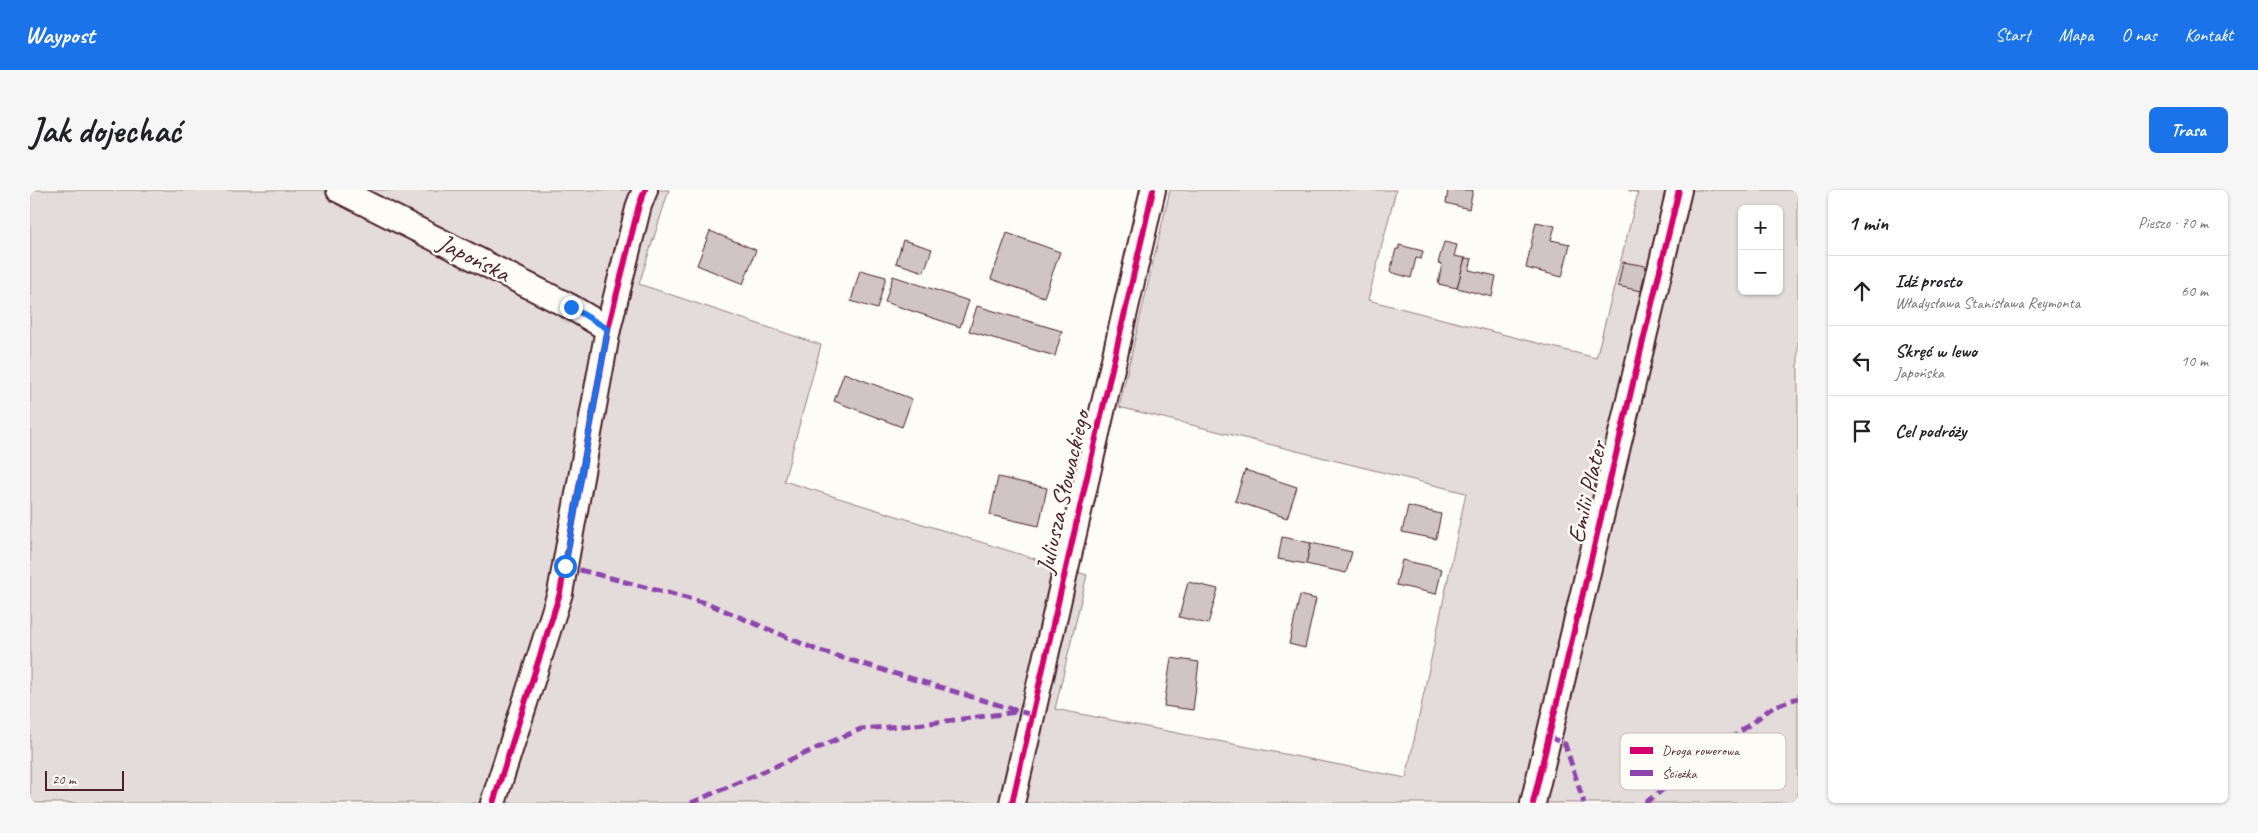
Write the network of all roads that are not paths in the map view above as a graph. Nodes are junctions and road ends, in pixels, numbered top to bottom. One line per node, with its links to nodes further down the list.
1 (339, 190): 5 (street, Japońska)
2 (645, 190): 5 (street)
3 (1153, 190): 7 (street, Juliusza Słowackiego)
4 (1679, 190): 8 (street, Emilii Plater)
5 (608, 329): 6 (street)
6 (493, 803)
7 (1012, 803)
8 (1533, 803)

